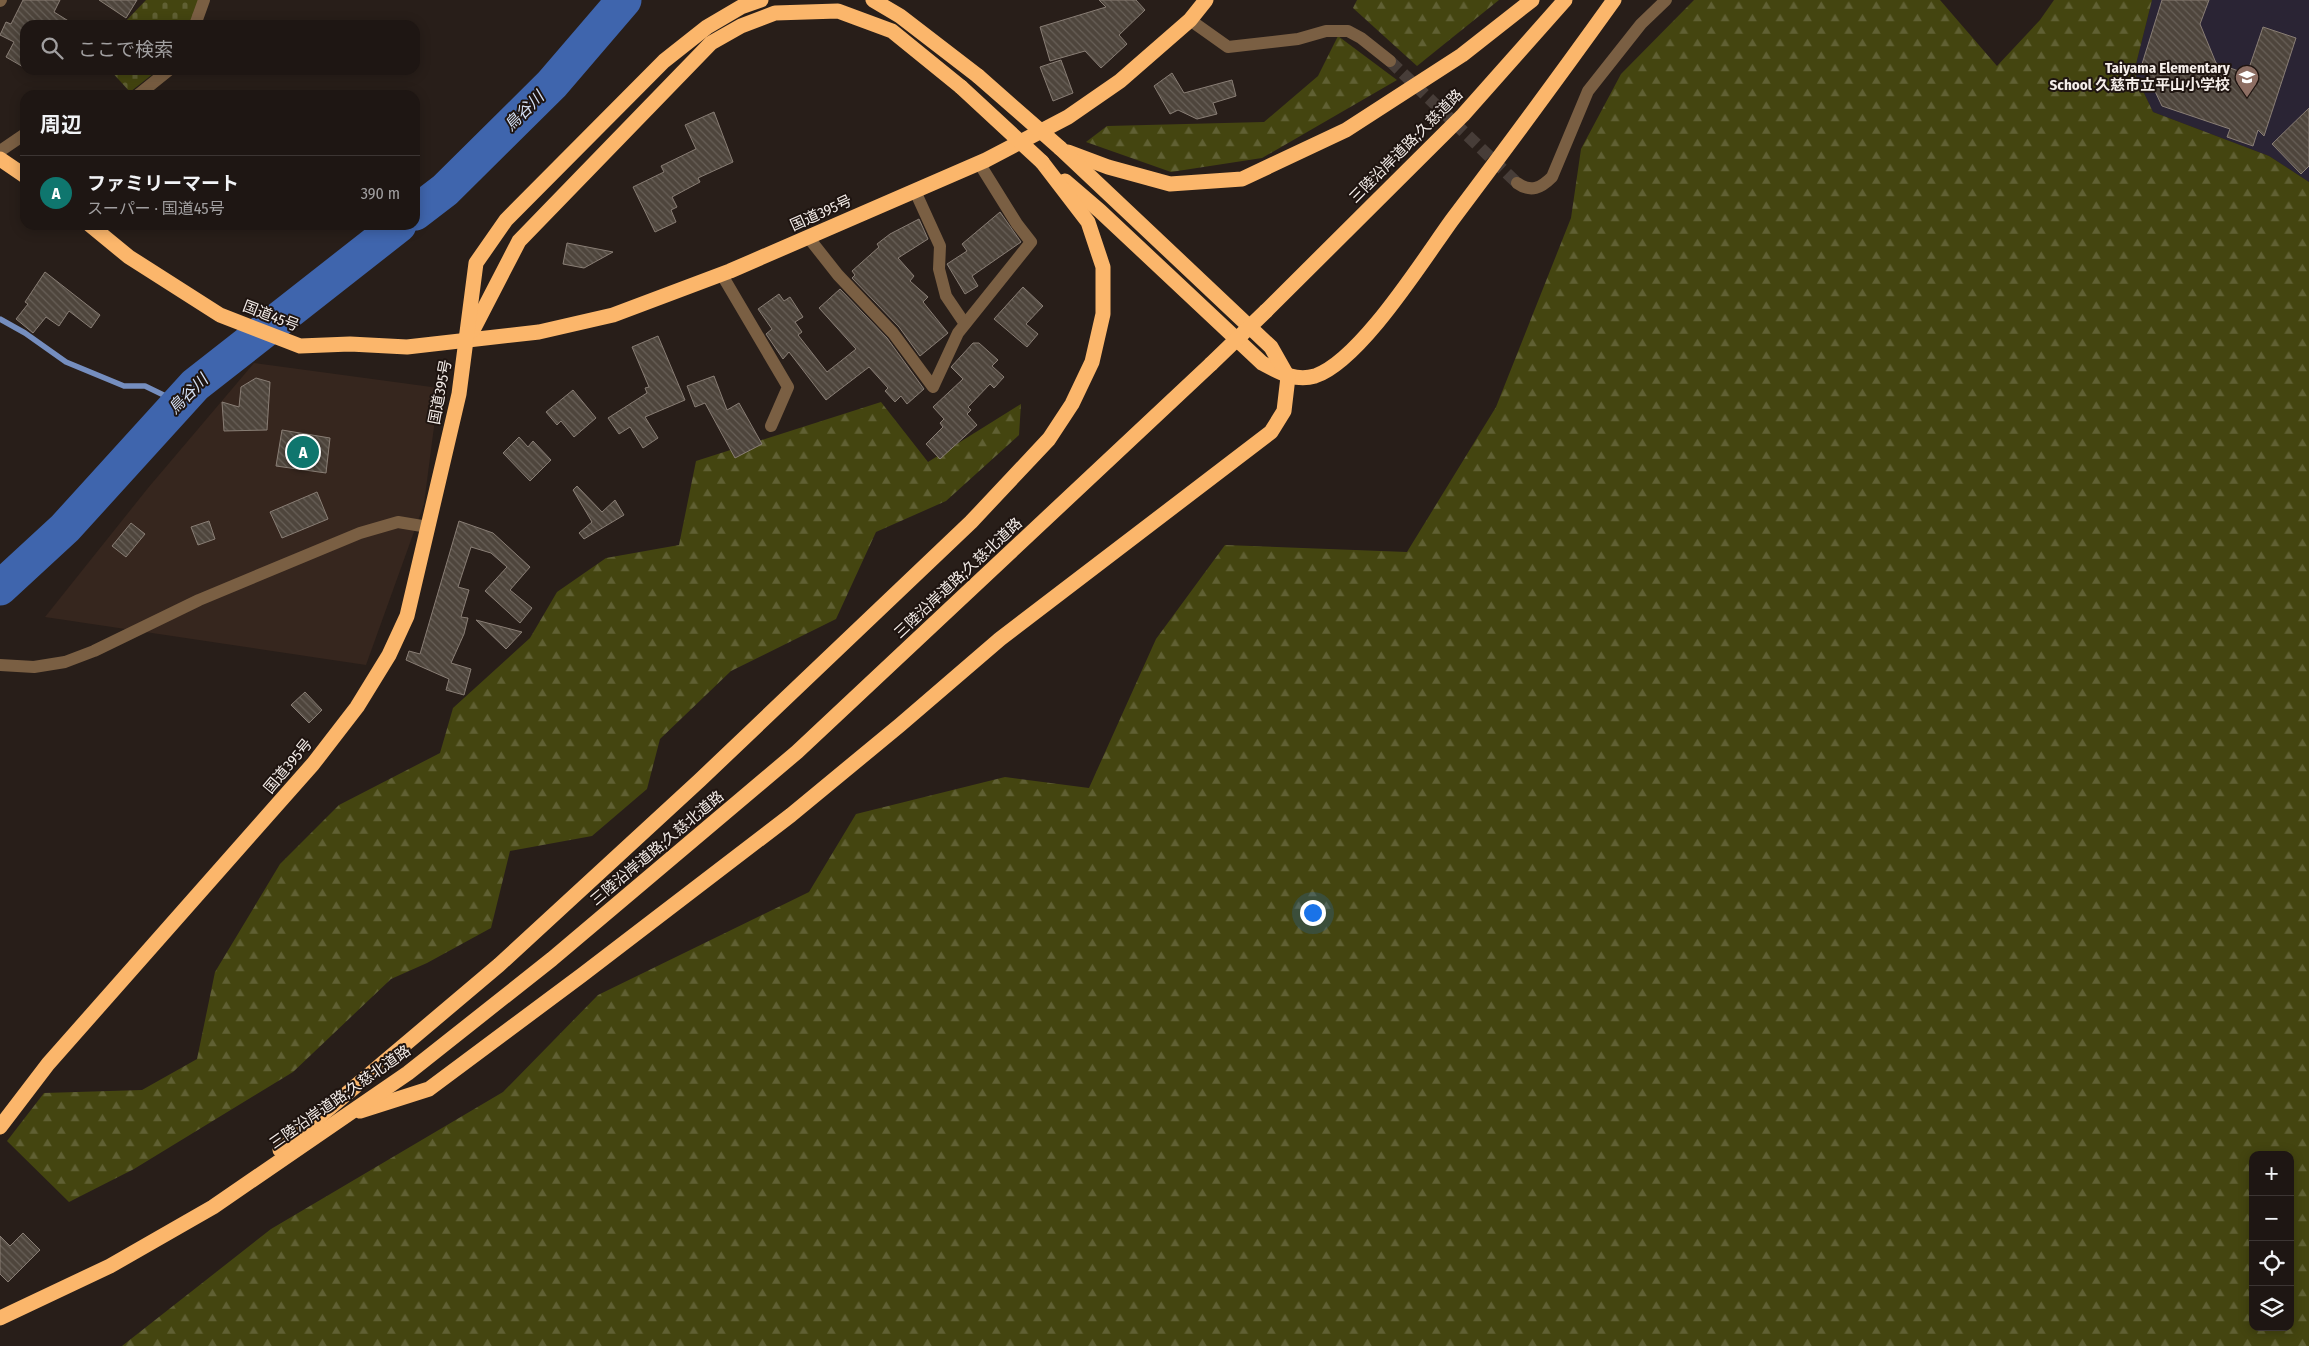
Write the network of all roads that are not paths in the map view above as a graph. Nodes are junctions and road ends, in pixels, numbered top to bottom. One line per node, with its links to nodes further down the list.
1 (204, 0): 9 (street)
2 (761, 0): 28 (highway)
3 (873, 0): 15 (highway, bridge)
4 (1206, 0): 10 (highway, 国道395号)
5 (1532, 0): 15 (highway)
6 (1565, 0): 26 (highway, 三陸沿岸道路;久慈道路)
7 (1614, 0): 29 (highway)
8 (1666, 0): 21 (street)
9 (197, 20)
10 (1190, 20): 11 (street); 19 (highway, 国道395号)
11 (1390, 61)
12 (163, 75): 13 (street)
13 (144, 90)
14 (20, 137): 16 (street)
15 (1060, 148): 29 (highway)
16 (0, 151)
17 (0, 159): 20 (highway)
18 (1042, 162): 28 (highway, bridge); 29 (highway); 35 (highway)
19 (979, 163): 22 (highway, 国道395号); 27 (street)
20 (20, 173)
21 (1517, 183)
22 (915, 191): 24 (highway, 国道395号); 27 (street)
23 (96, 230): 28 (highway, 国道45号)
24 (808, 237): 25 (highway, 国道395号); 27 (street)
25 (722, 274): 28 (highway, 国道395号); 30 (street)
26 (1266, 311): 33 (highway, 三陸沿岸道路;久慈北道路, bridge)
27 (964, 324)
28 (468, 341): 31 (highway, 国道395号)
29 (1288, 377): 33 (highway)
30 (771, 426)
31 (428, 527): 32 (street); 34 (highway, 国道395号)
32 (0, 665)
33 (345, 1116): 35 (highway, 三陸沿岸道路;久慈北道路)
34 (0, 1127)
35 (213, 1207): 36 (highway, 三陸沿岸道路;久慈北道路)
36 (0, 1318)

